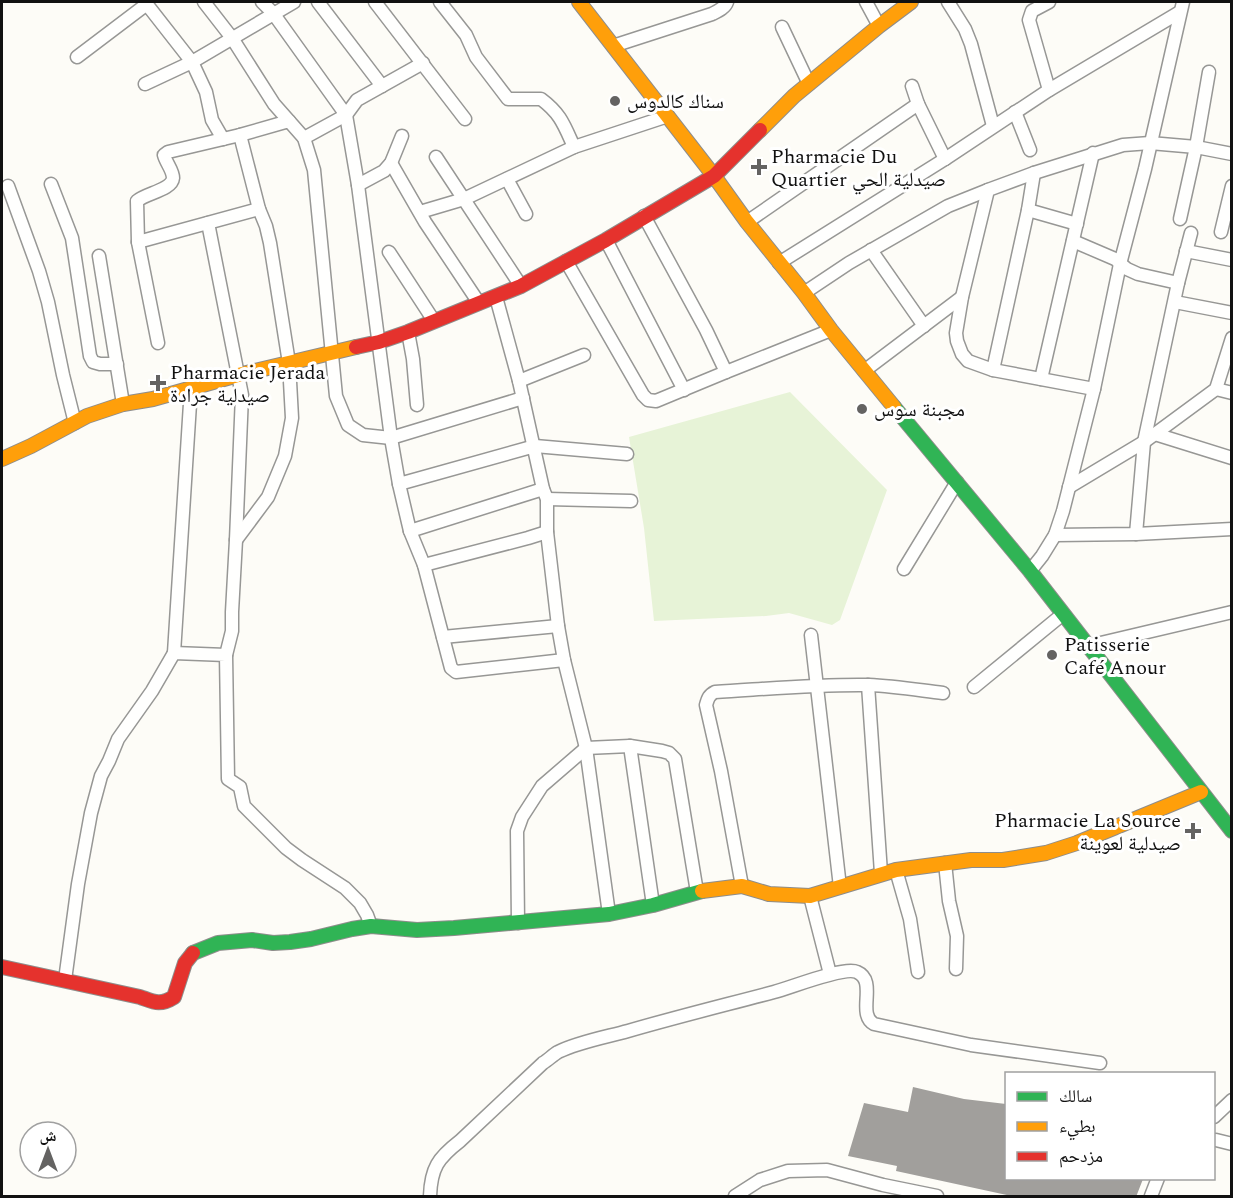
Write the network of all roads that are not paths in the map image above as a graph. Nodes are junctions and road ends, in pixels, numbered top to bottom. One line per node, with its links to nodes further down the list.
1 (204, 2): 18 (street)
2 (262, 2): 15 (street)
3 (294, 2): 15 (street)
4 (318, 2): 26 (street)
5 (375, 2): 22 (street)
6 (440, 2): 41 (street)
7 (579, 2): 19 (street)
8 (727, 2): 19 (street)
9 (866, 2): 16 (street)
10 (910, 2): 16 (street)
11 (948, 2): 35 (street)
12 (1049, 2): 28 (street)
13 (146, 3): 20 (street); 21 (street)
14 (1181, 7): 28 (street); 40 (street)
15 (273, 14): 18 (street); 31 (street)
16 (879, 26): 25 (street)
17 (782, 27): 25 (street)
18 (232, 38): 21 (street); 34 (street)
19 (613, 46): 32 (street)
20 (77, 57)
21 (192, 62): 24 (street); 39 (street)
22 (423, 63): 26 (street); 33 (street)
23 (1209, 72): 42 (street)
24 (145, 84)
25 (809, 84): 50 (street)
26 (382, 86): 31 (street)
27 (912, 86): 29 (street)
28 (1049, 90): 30 (street)
29 (918, 104): 47 (street); 64 (street)
30 (1015, 112): 35 (street); 43 (street)
31 (346, 115): 38 (street); 53 (street)
32 (668, 116): 41 (street); 50 (street)
33 (465, 119)
34 (289, 121): 36 (street); 38 (street)
35 (993, 126): 47 (street)
36 (240, 135): 39 (street); 58 (street)
37 (402, 136): 48 (street)
38 (304, 138): 95 (street)
39 (223, 139): 71 (street)
40 (1150, 143): 42 (street); 44 (street); 79 (street)
41 (574, 147): 51 (street)
42 (1196, 147): 45 (street); 63 (street)
43 (1030, 150)
44 (1093, 153): 49 (street); 66 (street)
45 (1232, 154)
46 (436, 157): 57 (street)
47 (945, 159): 78 (street)
48 (391, 163): 53 (street); 60 (street)
49 (1034, 173): 55 (street); 59 (street)
50 (714, 176): 62 (street); 64 (street)
51 (507, 179): 57 (street); 61 (street)
52 (51, 184): 98 (street)
53 (358, 185): 93 (street)
54 (8, 186): 113 (street)
55 (988, 190): 72 (street); 84 (street)
56 (1231, 194): 67 (street)
57 (464, 198): 60 (street); 81 (street)
58 (259, 209): 65 (street); 97 (street)
59 (1028, 210): 66 (street); 99 (street)
60 (420, 212): 86 (street)
61 (526, 214)
62 (644, 216): 69 (street); 101 (street)
63 (1180, 219)
64 (747, 222): 78 (street)
65 (208, 223): 71 (street); 102 (street)
66 (1077, 224): 70 (street)
67 (1221, 232)
68 (1191, 233): 73 (street)
69 (606, 240): 77 (street); 108 (street)
70 (1073, 241): 79 (street); 103 (street)
71 (138, 242): 94 (street)
72 (871, 250): 82 (street); 89 (street)
73 (1186, 251): 76 (street); 80 (street)
74 (389, 252): 88 (street)
75 (99, 256): 98 (street)
76 (1232, 260)
77 (566, 261): 81 (street); 108 (street)
78 (779, 263): 82 (street)
79 (1120, 264): 80 (street); 107 (street)
80 (1178, 284): 85 (street)
81 (521, 286): 83 (street)
82 (804, 293): 90 (street)
83 (496, 297): 86 (street); 104 (street)
84 (962, 297): 89 (street); 99 (street)
85 (1175, 302): 87 (street); 116 (street)
86 (479, 303): 88 (street)
87 (1232, 313)
88 (434, 321): 91 (street)
89 (924, 326): 100 (street)
90 (831, 330): 100 (street); 101 (street)
91 (408, 332): 93 (street); 112 (street)
92 (1232, 338): 106 (street)
93 (380, 342): 95 (street); 115 (street)
94 (158, 343)
95 (332, 352): 97 (street); 115 (street)
96 (584, 356): 104 (street)
97 (289, 363): 102 (street); 131 (street)
98 (117, 364): 111 (street)
99 (993, 370): 103 (street)
100 (864, 371): 121 (street)
101 (726, 372): 108 (street)
102 (238, 375): 105 (street); 131 (street)
103 (1041, 378): 107 (street)
104 (519, 381): 110 (street)
105 (191, 388): 111 (street); 141 (street)
106 (1216, 388): 109 (street); 114 (street)
107 (1094, 389): 123 (street)
108 (684, 390)
109 (1232, 393)
110 (523, 398): 115 (street); 117 (street)
111 (123, 404): 113 (street)
112 (417, 405)
113 (75, 423): 120 (street)
114 (1155, 434): 116 (street); 119 (street)
115 (392, 438): 122 (street)
116 (1144, 442): 123 (street); 129 (street)
117 (535, 446): 118 (street); 122 (street); 124 (street)
118 (627, 454)
119 (1232, 458)
120 (2, 459)
121 (957, 482): 133 (street); 134 (street)
122 (399, 484): 127 (street)
123 (1069, 487): 130 (street)
124 (545, 494): 125 (street); 127 (street); 128 (street)
125 (631, 501)
126 (1232, 529): 129 (street)
127 (410, 531): 132 (street)
128 (547, 532): 132 (street); 137 (street)
129 (1137, 534): 130 (street)
130 (1055, 535): 134 (street)
131 (236, 540): 142 (street)
132 (424, 565): 139 (street)
133 (904, 569)
134 (1030, 571): 136 (street)
135 (1232, 612): 140 (street)
136 (1063, 614): 140 (street); 146 (street)
137 (558, 626): 139 (street); 143 (street)
138 (811, 635): 145 (street)
139 (443, 637): 143 (street)
140 (1088, 646): 150 (street)
141 (174, 653): 142 (street); 167 (street)
142 (226, 655): 162 (street)
143 (564, 660): 149 (street)
144 (868, 685): 145 (street); 147 (street); 154 (street)
145 (816, 686): 155 (street); 156 (street)
146 (974, 687)
147 (943, 693)
148 (630, 746): 149 (street); 157 (street); 159 (street)
149 (586, 748): 160 (street); 161 (street)
150 (1201, 792): 151 (street); 152 (street)
151 (1232, 831)
152 (945, 863): 153 (street); 164 (street)
153 (896, 870): 154 (street); 165 (street)
154 (881, 873): 156 (street)
155 (742, 886): 157 (street); 158 (street)
156 (840, 887): 158 (street)
157 (697, 892): 159 (street)
158 (810, 896): 166 (street)
159 (653, 905): 160 (street)
160 (609, 914): 161 (street)
161 (518, 922): 162 (street)
162 (371, 926): 167 (street)
163 (2, 967): 167 (street)
164 (956, 969)
165 (918, 972)
166 (830, 974): 168 (street); 174 (street)
167 (65, 980)
168 (1100, 1063)
169 (1232, 1100): 170 (street)
170 (1215, 1116)
171 (1216, 1140): 172 (street)
172 (1232, 1144)
173 (1158, 1180): 177 (street)
174 (430, 1197)
175 (735, 1197): 176 (street)
176 (937, 1197)
177 (1151, 1197)

